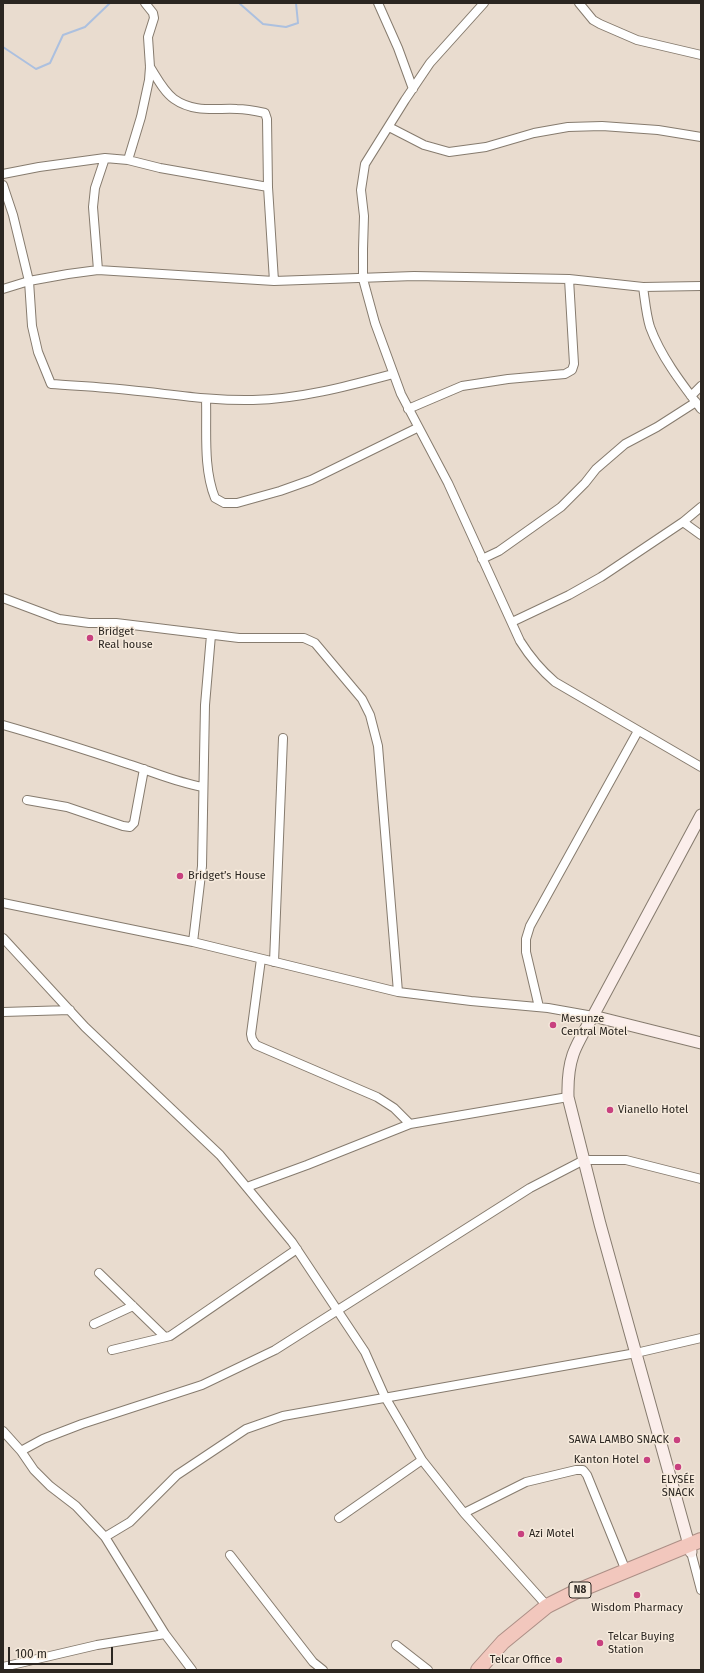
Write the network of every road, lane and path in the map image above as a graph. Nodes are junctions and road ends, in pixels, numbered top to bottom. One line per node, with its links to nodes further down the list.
1 (145, 3): 6 (street)
2 (378, 3): 7 (street)
3 (484, 3): 7 (street)
4 (579, 3): 5 (street)
5 (701, 55)
6 (150, 67): 11 (street); 14 (street)
7 (413, 88): 8 (street)
8 (389, 127): 9 (street); 16 (street)
9 (701, 137)
10 (105, 158): 11 (street); 12 (street); 15 (street)
11 (128, 160): 14 (street)
12 (3, 174)
13 (3, 185): 18 (street)
14 (268, 187): 19 (street)
15 (98, 270): 18 (street); 19 (street)
16 (363, 279): 17 (street); 19 (street); 23 (street)
17 (569, 279): 21 (street); 27 (street)
18 (28, 281): 22 (street); 25 (street)
19 (274, 281)
20 (701, 286): 21 (street)
21 (643, 287): 26 (street)
22 (3, 289)
23 (393, 374): 25 (street); 27 (street)
24 (701, 386): 26 (street)
25 (206, 399): 29 (street)
26 (693, 399): 28 (street); 33 (street)
27 (408, 409): 29 (street)
28 (701, 409)
29 (418, 428): 33 (street)
30 (701, 507): 31 (street)
31 (683, 522): 32 (street); 35 (street)
32 (701, 535)
33 (482, 559): 35 (street)
34 (3, 598): 36 (street)
35 (512, 622): 38 (street)
36 (211, 635): 42 (street); 50 (street)
37 (3, 725): 41 (street)
38 (638, 731): 40 (street); 51 (street)
39 (283, 738): 49 (street)
40 (701, 767)
41 (144, 769): 42 (street); 43 (street)
42 (203, 787): 47 (street)
43 (27, 800)
44 (701, 815): 54 (street)
45 (3, 903): 47 (street)
46 (3, 938): 52 (street)
47 (193, 942): 48 (street)
48 (261, 959): 49 (street); 57 (street)
49 (274, 962): 50 (street)
50 (398, 992): 51 (street)
51 (539, 1007): 54 (street)
52 (70, 1010): 53 (street); 60 (street)
53 (3, 1012)
54 (593, 1016): 55 (street); 56 (street)
55 (701, 1043)
56 (568, 1098): 57 (street); 58 (street)
57 (410, 1124): 60 (street)
58 (584, 1160): 59 (street); 64 (street); 69 (street)
59 (701, 1179)
60 (247, 1187): 61 (street)
61 (296, 1248): 64 (street); 66 (street)
62 (100, 1273): 63 (street)
63 (133, 1306): 65 (street); 66 (street)
64 (338, 1310): 70 (street); 72 (street)
65 (94, 1324)
66 (165, 1337): 68 (street)
67 (701, 1338): 69 (street)
68 (112, 1350)
69 (636, 1353): 70 (street); 77 (street)
70 (385, 1397): 73 (street); 76 (street)
71 (3, 1431): 72 (street)
72 (20, 1451): 76 (street)
73 (422, 1460): 74 (street); 75 (street)
74 (464, 1513): 79 (street); 81 (street)
75 (339, 1518)
76 (105, 1536): 82 (street)
77 (695, 1546): 79 (highway, N8); 80 (street); 81 (highway, N8)
78 (230, 1555): 87 (street)
79 (626, 1571): 81 (highway, N8)
80 (701, 1590)
81 (549, 1609): 85 (highway, N8)
82 (165, 1634): 84 (street); 86 (street)
83 (396, 1645): 88 (street)
84 (3, 1667)
85 (485, 1669)
86 (192, 1670)
87 (323, 1670)
88 (428, 1670)

